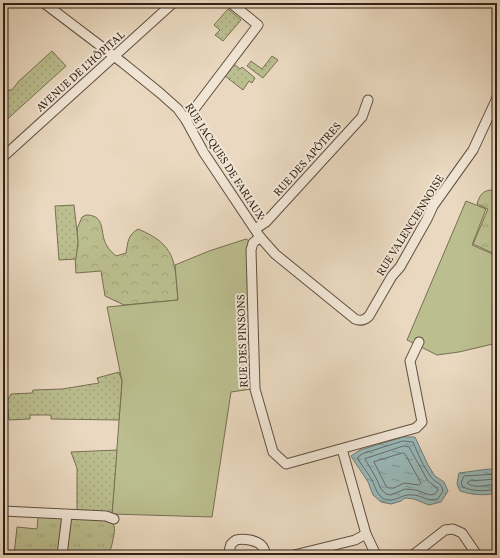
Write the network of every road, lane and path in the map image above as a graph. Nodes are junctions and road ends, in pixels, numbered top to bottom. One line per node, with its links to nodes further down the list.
1 (44, 3): 4 (street, RUE JACQUES DE FARIAUX)
2 (173, 3): 4 (street, AVENUE DE L'HÔPITAL)
3 (232, 4): 7 (street)
4 (114, 57): 7 (street, RUE JACQUES DE FARIAUX); 8 (street, AVENUE DE L'HÔPITAL)
5 (497, 98): 10 (street, RUE VALENCIENNOISE)
6 (368, 100): 9 (street, RUE DES APÔTRES)
7 (186, 120): 9 (street, RUE JACQUES DE FARIAUX)
8 (3, 157)
9 (258, 233): 10 (street, RUE JACQUES DE FARIAUX); 12 (street, RUE DES PINSONS)
10 (363, 320)
11 (419, 342): 12 (street)
12 (342, 449): 16 (street)
13 (3, 511): 14 (street)
14 (67, 515): 15 (street); 17 (street)
15 (114, 519)
16 (366, 534): 20 (street); 21 (street)
17 (62, 555)
18 (228, 555): 19 (street)
19 (266, 555)
20 (294, 555)
21 (376, 555)
22 (413, 555): 23 (street)
23 (477, 555)

